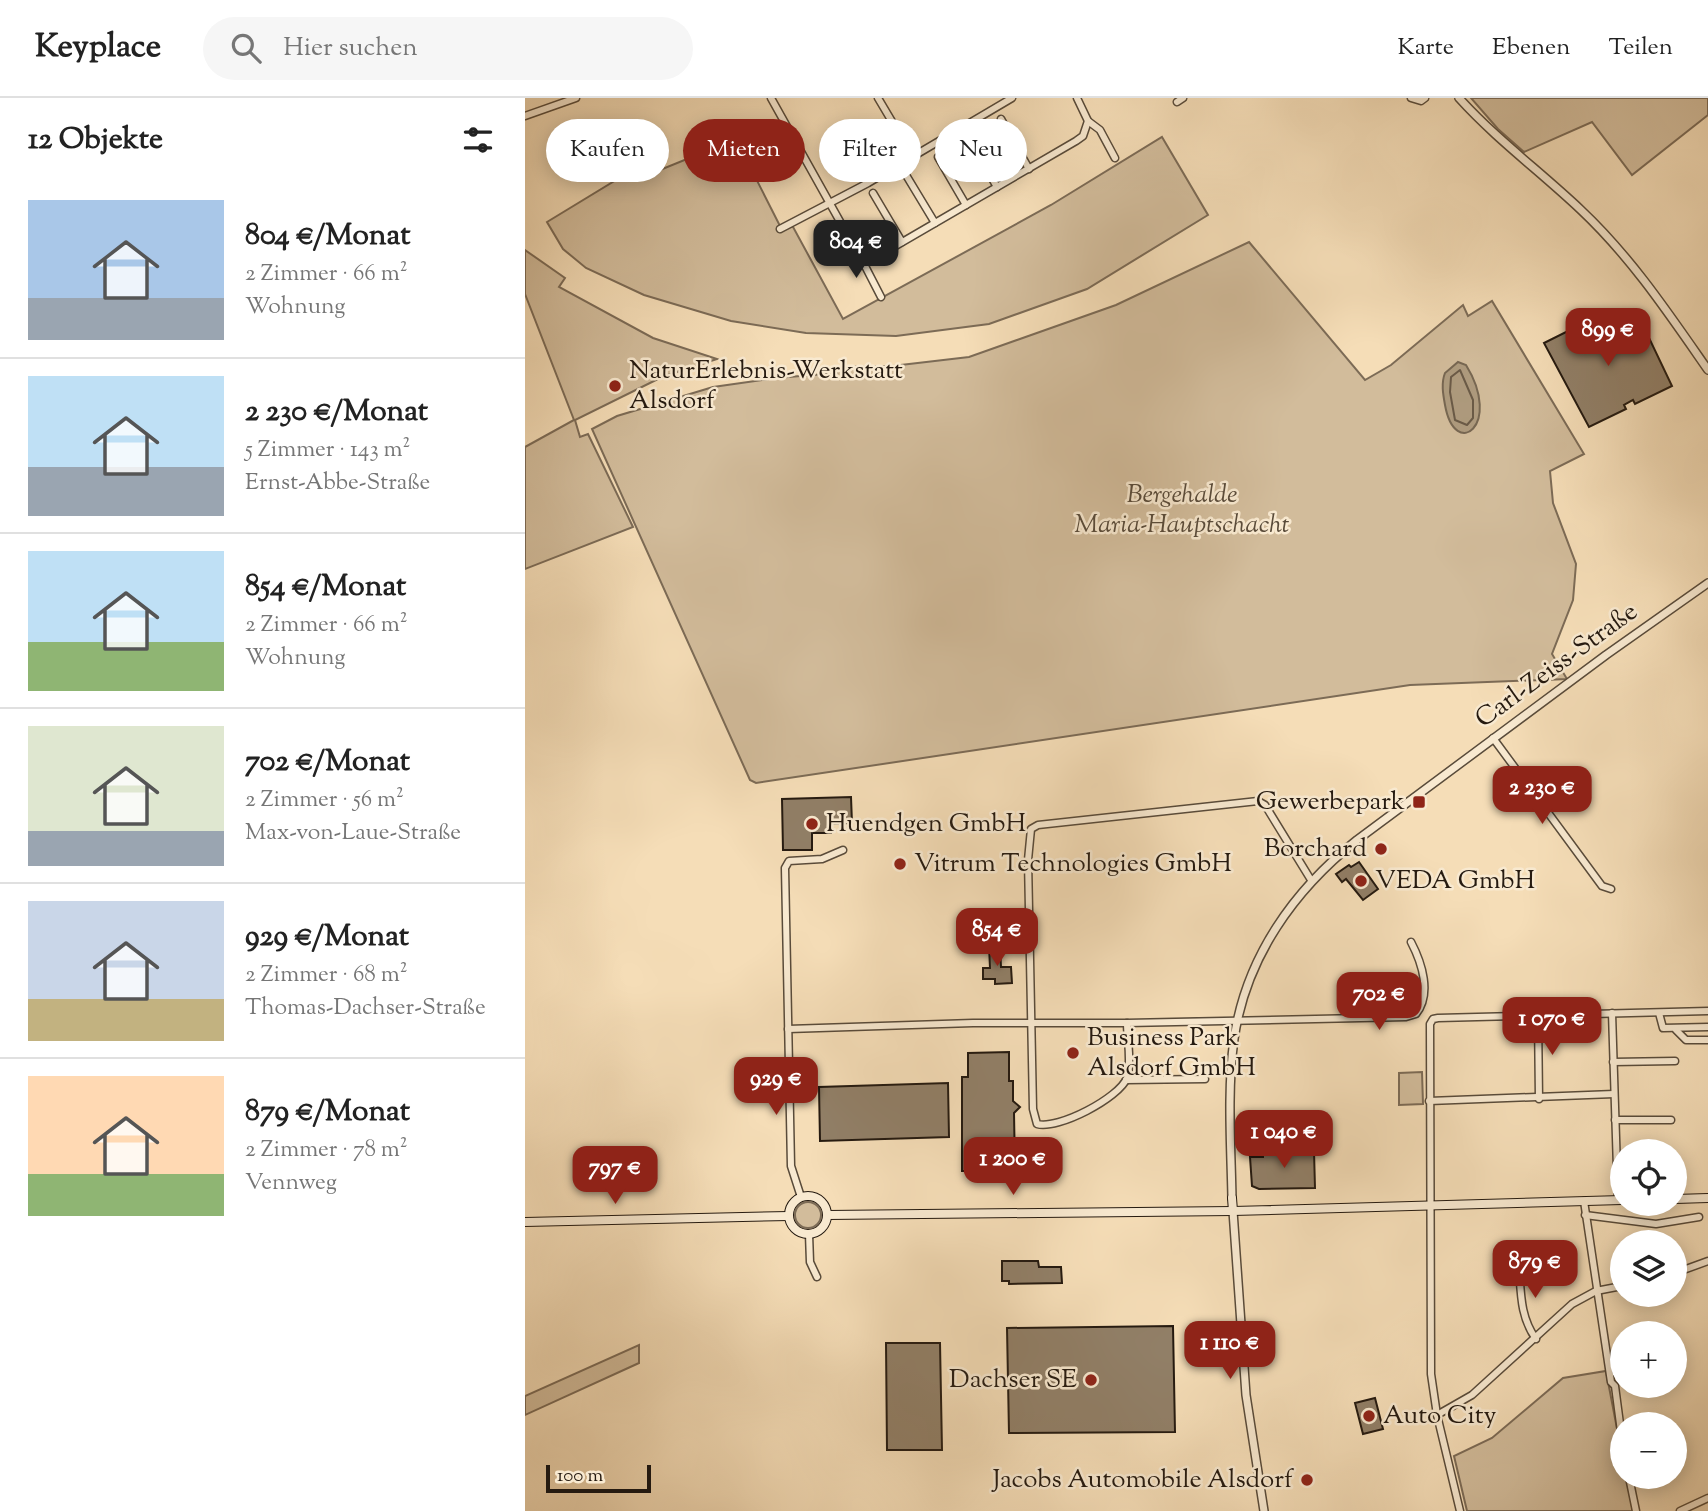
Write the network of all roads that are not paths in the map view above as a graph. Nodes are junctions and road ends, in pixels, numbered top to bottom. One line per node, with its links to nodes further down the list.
1 (576, 98): 9 (street)
2 (771, 98): 22 (street)
3 (878, 98): 10 (street)
4 (1012, 98): 12 (street)
5 (1077, 98): 11 (street)
6 (1411, 98): 7 (street)
7 (1426, 98)
8 (1459, 99): 29 (street)
9 (525, 116)
10 (890, 119)
11 (1088, 121): 13 (street); 15 (street)
12 (921, 152)
13 (1115, 158)
14 (1027, 165): 15 (street)
15 (1029, 169): 20 (street)
16 (868, 182): 22 (street)
17 (909, 182): 24 (street)
18 (953, 182): 23 (street)
19 (994, 182): 20 (street)
20 (997, 187): 23 (street)
21 (873, 193): 26 (street)
22 (830, 203): 25 (street); 27 (street)
23 (966, 205): 24 (street)
24 (935, 223): 26 (street)
25 (780, 229)
26 (902, 242): 27 (street)
27 (865, 256): 28 (street)
28 (881, 297)
29 (1708, 370)
30 (1708, 583): 31 (street, Carl-Zeiss-Straße)
31 (1493, 738): 33 (street, Carl-Zeiss-Straße); 34 (street)
32 (843, 850): 44 (street)
33 (1311, 880): 40 (street, Carl-Zeiss-Straße); 42 (street)
34 (1611, 890)
35 (1411, 942): 40 (street)
36 (1708, 1011): 38 (street)
37 (1612, 1013): 38 (street); 39 (street); 48 (street)
38 (1659, 1013): 45 (street)
39 (1538, 1016): 52 (street); 53 (street)
40 (1238, 1020): 41 (street); 58 (street, Carl-Zeiss-Straße)
41 (1127, 1023): 42 (street); 50 (street)
42 (1032, 1024): 44 (street); 50 (street)
43 (1708, 1027): 45 (street)
44 (788, 1028): 57 (street)
45 (1676, 1030): 46 (street)
46 (1708, 1040)
47 (1675, 1061): 48 (street)
48 (1613, 1062): 51 (street)
49 (1205, 1079): 50 (street)
50 (1126, 1080)
51 (1614, 1094): 52 (street); 54 (street)
52 (1539, 1099): 53 (street)
53 (1429, 1101): 63 (street)
54 (1615, 1120): 55 (street); 56 (street)
55 (1671, 1120)
56 (1616, 1139)
57 (801, 1197): 65 (main road); 67 (main road)
58 (1233, 1198): 64 (main road, Carl-Zeiss-Straße)
59 (1708, 1198): 60 (main road)
60 (1687, 1199)
61 (1610, 1200): 62 (main road)
62 (1584, 1201): 63 (main road); 66 (street)
63 (1431, 1205): 64 (main road); 79 (street)
64 (1233, 1211): 65 (main road); 82 (street)
65 (827, 1215): 70 (main road)
66 (1585, 1215): 68 (street); 76 (street)
67 (789, 1216): 69 (main road); 70 (main road)
68 (1699, 1217)
69 (525, 1222)
70 (809, 1234): 74 (street)
71 (1708, 1261): 73 (street)
72 (1519, 1267): 77 (street)
73 (1687, 1269)
74 (817, 1277)
75 (1610, 1288): 76 (street)
76 (1596, 1291): 77 (street); 78 (street)
77 (1535, 1339): 79 (street)
78 (1619, 1412)
79 (1437, 1415): 83 (street)
80 (1631, 1489): 84 (street)
81 (1708, 1498): 85 (street)
82 (1264, 1511)
83 (1460, 1511)
84 (1636, 1511)
85 (1680, 1511)

